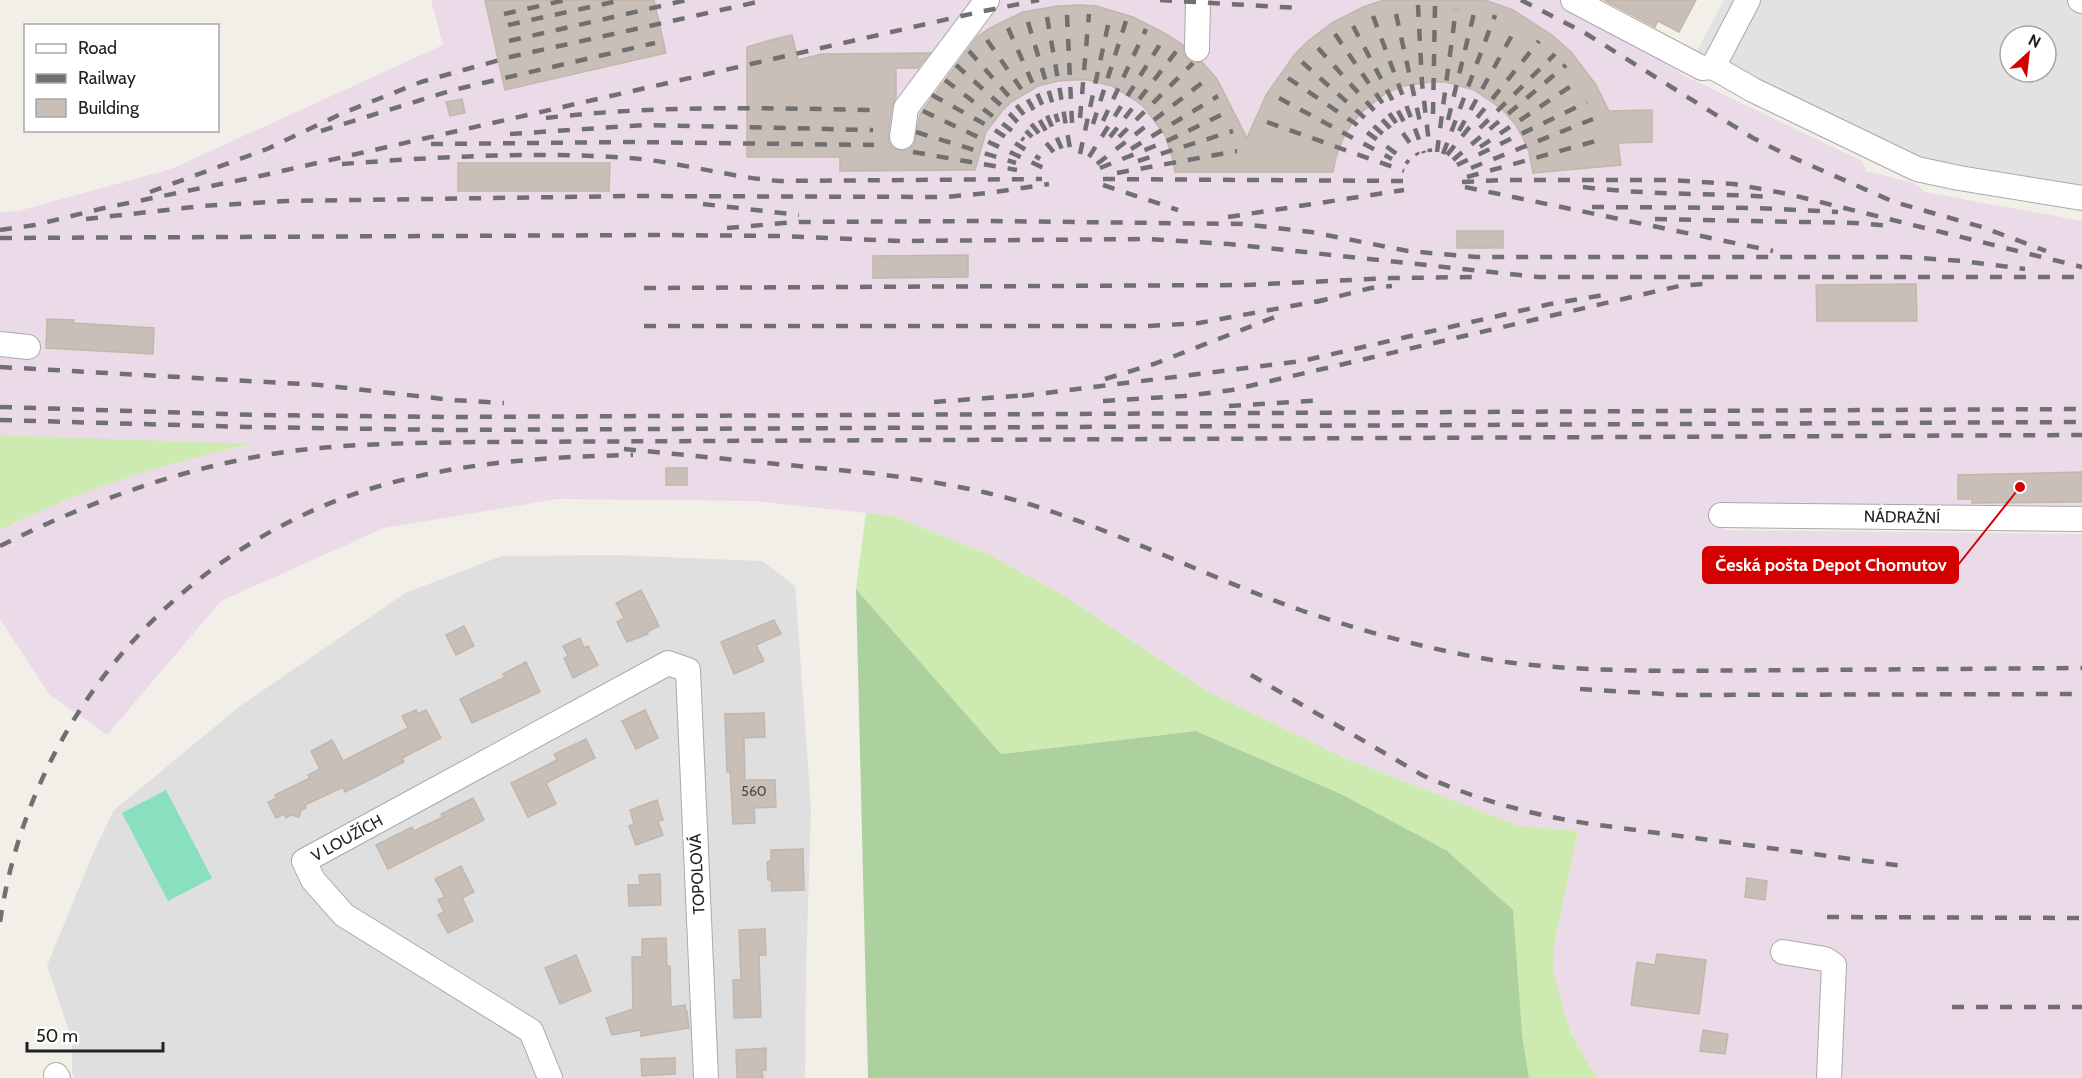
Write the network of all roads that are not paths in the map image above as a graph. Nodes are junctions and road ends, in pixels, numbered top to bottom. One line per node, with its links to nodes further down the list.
1 (987, 0): 7 (street)
2 (1198, 0): 5 (street)
3 (1573, 0): 6 (street)
4 (1748, 0): 6 (street)
5 (1197, 50)
6 (1713, 67): 8 (street)
7 (902, 137)
8 (2082, 198)
9 (0, 344): 10 (street)
10 (28, 347)
11 (1721, 515): 12 (street, NÁDRAŽNÍ)
12 (2082, 519)
13 (688, 670): 15 (street, V LOUŽÍCH); 16 (street, TOPOLOVÁ)
14 (1783, 952): 17 (street)
15 (550, 1078)
16 (706, 1078)
17 (1829, 1078)

